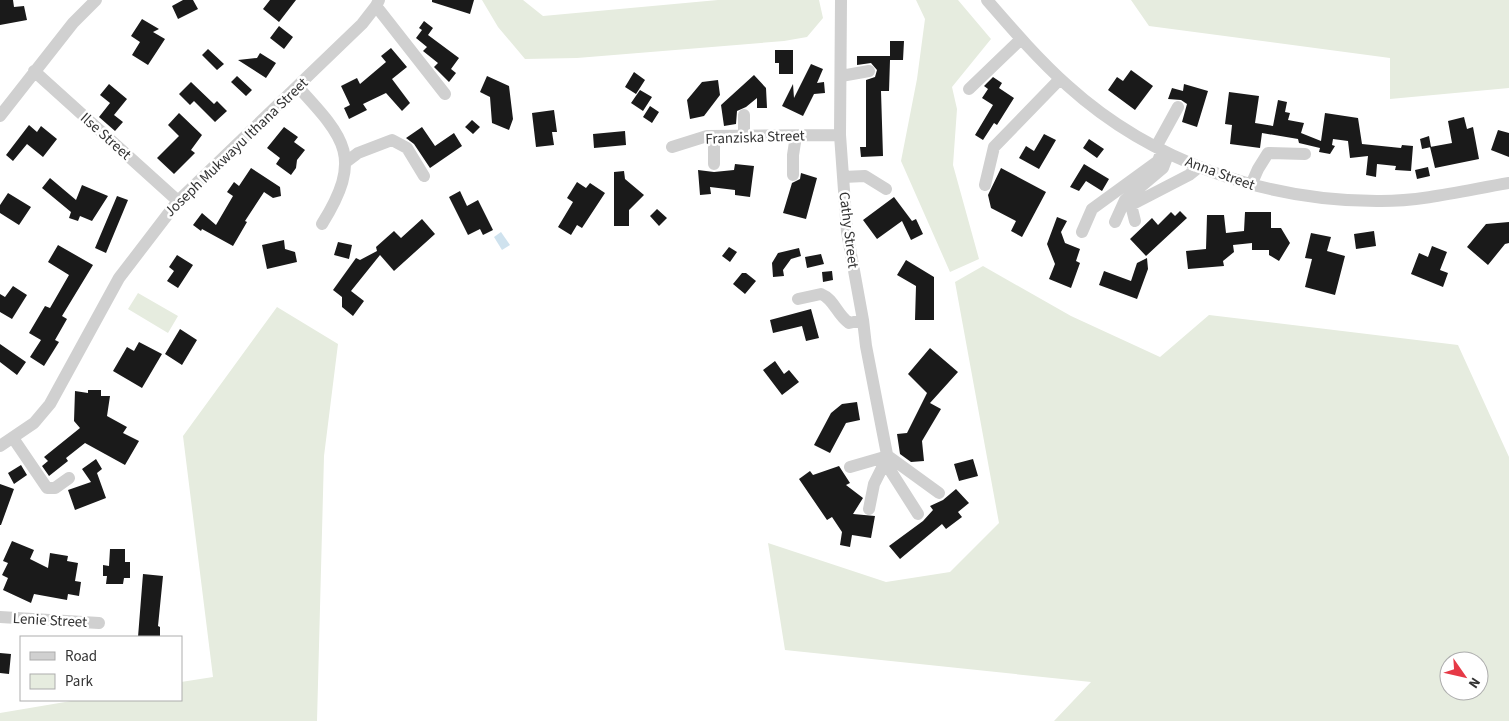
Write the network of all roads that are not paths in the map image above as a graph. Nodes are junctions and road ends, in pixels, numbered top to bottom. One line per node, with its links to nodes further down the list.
1 (96, 0): 6 (street)
2 (841, 0): 8 (street, Cathy Street)
3 (987, 0): 5 (street, Anna Street)
4 (377, 3): 10 (street, Joseph Mukwayu Ithana Street); 12 (street)
5 (1021, 39): 9 (street, Anna Street); 11 (street)
6 (34, 71): 15 (street); 33 (street, Ilse Street)
7 (869, 71): 8 (street)
8 (841, 76): 16 (street, Cathy Street)
9 (1060, 79): 21 (street, Anna Street); 30 (street)
10 (298, 87): 23 (street); 33 (street, Joseph Mukwayu Ithana Street)
11 (969, 89)
12 (445, 94)
13 (1178, 107): 21 (street)
14 (744, 115): 18 (street)
15 (0, 116)
16 (840, 135): 19 (street, Franziska Street); 28 (street, Cathy Street)
17 (714, 136): 18 (street, Franziska Street); 20 (street, Franziska Street); 24 (street)
18 (744, 136): 19 (street, Franziska Street)
19 (796, 136): 26 (street)
20 (672, 147)
21 (1163, 150): 25 (street, Anna Street); 35 (street); 37 (street)
22 (1305, 154): 31 (street)
23 (346, 162): 27 (street); 36 (street)
24 (714, 164)
25 (1199, 167): 31 (street, Anna Street); 34 (street)
26 (793, 175)
27 (424, 176)
28 (842, 177): 32 (street); 39 (street, Cathy Street)
29 (1509, 183): 31 (street, Anna Street)
30 (985, 185)
31 (1251, 185)
32 (886, 189)
33 (178, 201): 40 (street, Joseph Mukwayu Ithana Street)
34 (1135, 221)
35 (1114, 222)
36 (322, 224)
37 (1082, 232)
38 (798, 299): 39 (street)
39 (863, 320): 42 (street, Cathy Street)
40 (14, 438): 41 (street, Joseph Mukwayu Ithana Street); 44 (street)
41 (0, 446)
42 (888, 456): 43 (street); 45 (street); 46 (street); 47 (street, Cathy Street)
43 (850, 467)
44 (68, 478)
45 (939, 493)
46 (868, 508)
47 (918, 514)
48 (0, 617): 49 (street, Lenie Street)
49 (99, 623)

